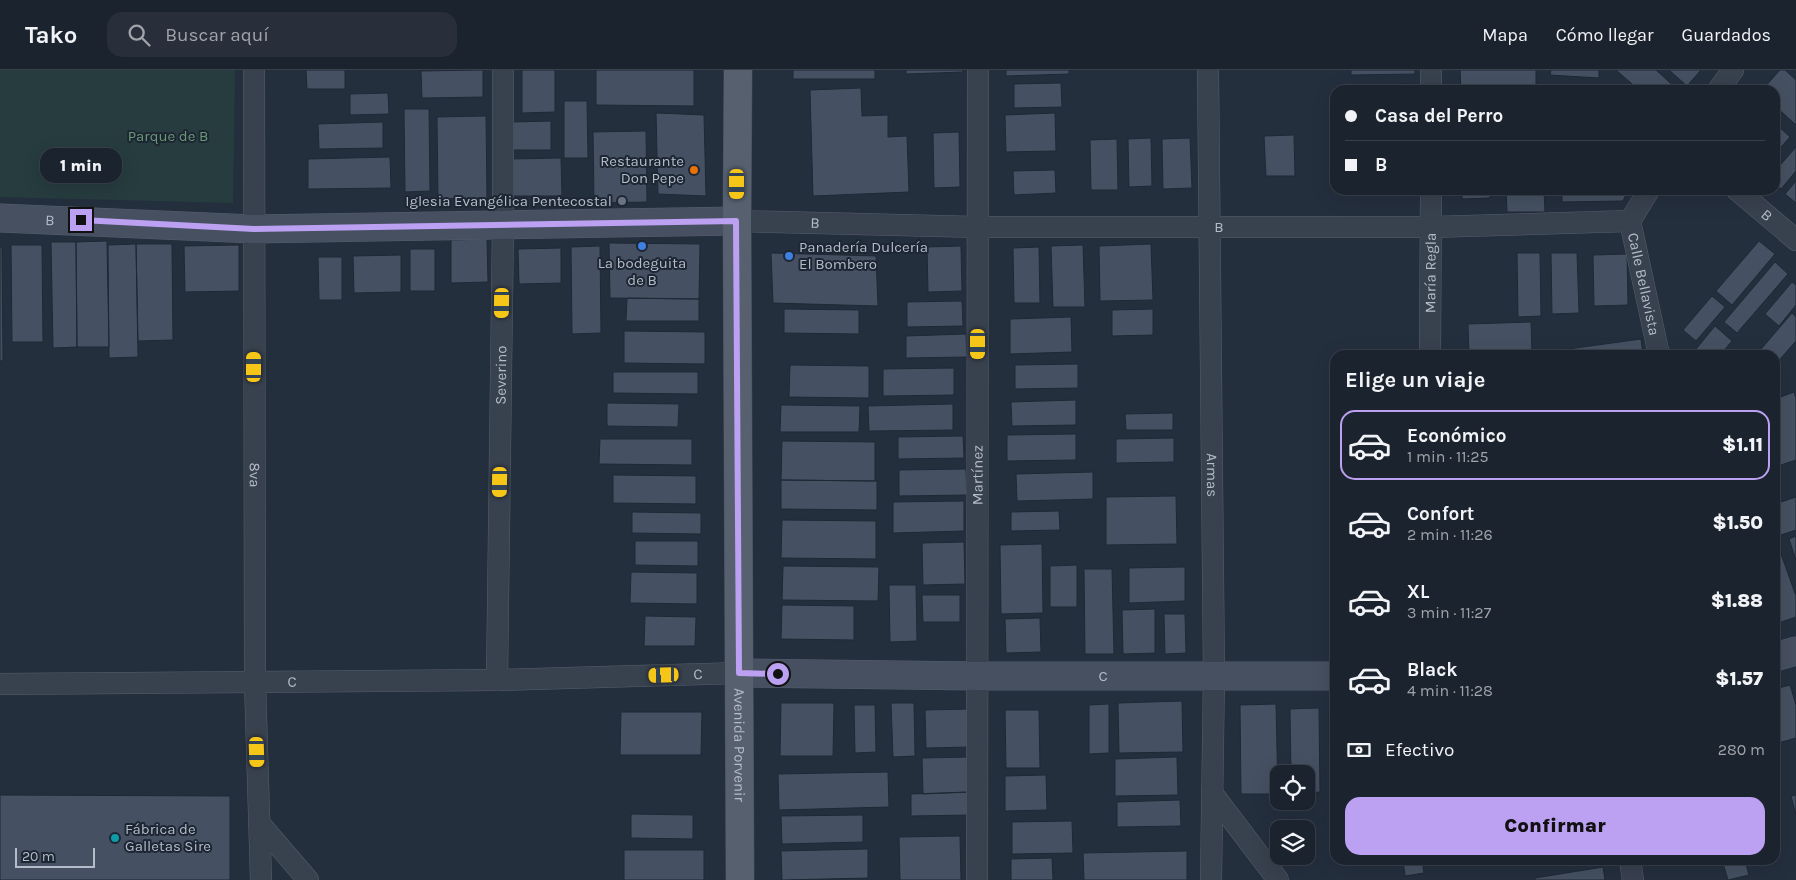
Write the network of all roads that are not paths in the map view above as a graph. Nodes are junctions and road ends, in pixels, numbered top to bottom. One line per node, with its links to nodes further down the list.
1 (254, 70): 20 (street, 8va)
2 (503, 70): 16 (street, Severino)
3 (738, 70): 14 (main road, Avenida Porvenir)
4 (978, 70): 17 (street, Martínez)
5 (1208, 70): 18 (street, Armas)
6 (1431, 70): 8 (street)
7 (1733, 70): 9 (street)
8 (1431, 85)
9 (1722, 85)
10 (1431, 195): 19 (street, María Regla)
11 (1646, 195): 15 (street, Calle Bellavista)
12 (1743, 195): 21 (street, B)
13 (0, 218): 20 (street, B)
14 (736, 221): 16 (street, B); 17 (street, B); 26 (main road, Avenida Porvenir)
15 (1630, 221): 19 (street, B); 23 (street, Calle Bellavista)
16 (503, 224): 20 (street, B); 30 (street, Severino)
17 (978, 227): 18 (street, B); 28 (street, Martínez)
18 (1210, 227): 19 (street, B); 27 (street, Armas)
19 (1431, 228): 22 (street, María Regla)
20 (254, 229): 31 (street, 8va)
21 (1796, 240)
22 (1430, 350)
23 (1658, 350)
24 (1796, 651): 25 (street)
25 (1780, 656)
26 (739, 673): 28 (street, C); 30 (street, C); 38 (main road, Avenida Porvenir)
27 (1214, 675): 28 (street, C); 29 (street, C); 33 (street, Armas)
28 (977, 676): 39 (street, Martínez)
29 (1330, 676)
30 (497, 680): 31 (street, C)
31 (255, 682): 32 (street, C); 34 (street, 8va)
32 (0, 684)
33 (1212, 793): 40 (street, Armas); 41 (street)
34 (259, 823): 36 (street, 8va); 37 (street)
35 (1631, 865): 42 (street)
36 (261, 880)
37 (308, 880)
38 (740, 880)
39 (977, 880)
40 (1211, 880)
41 (1278, 880)
42 (1633, 880)

